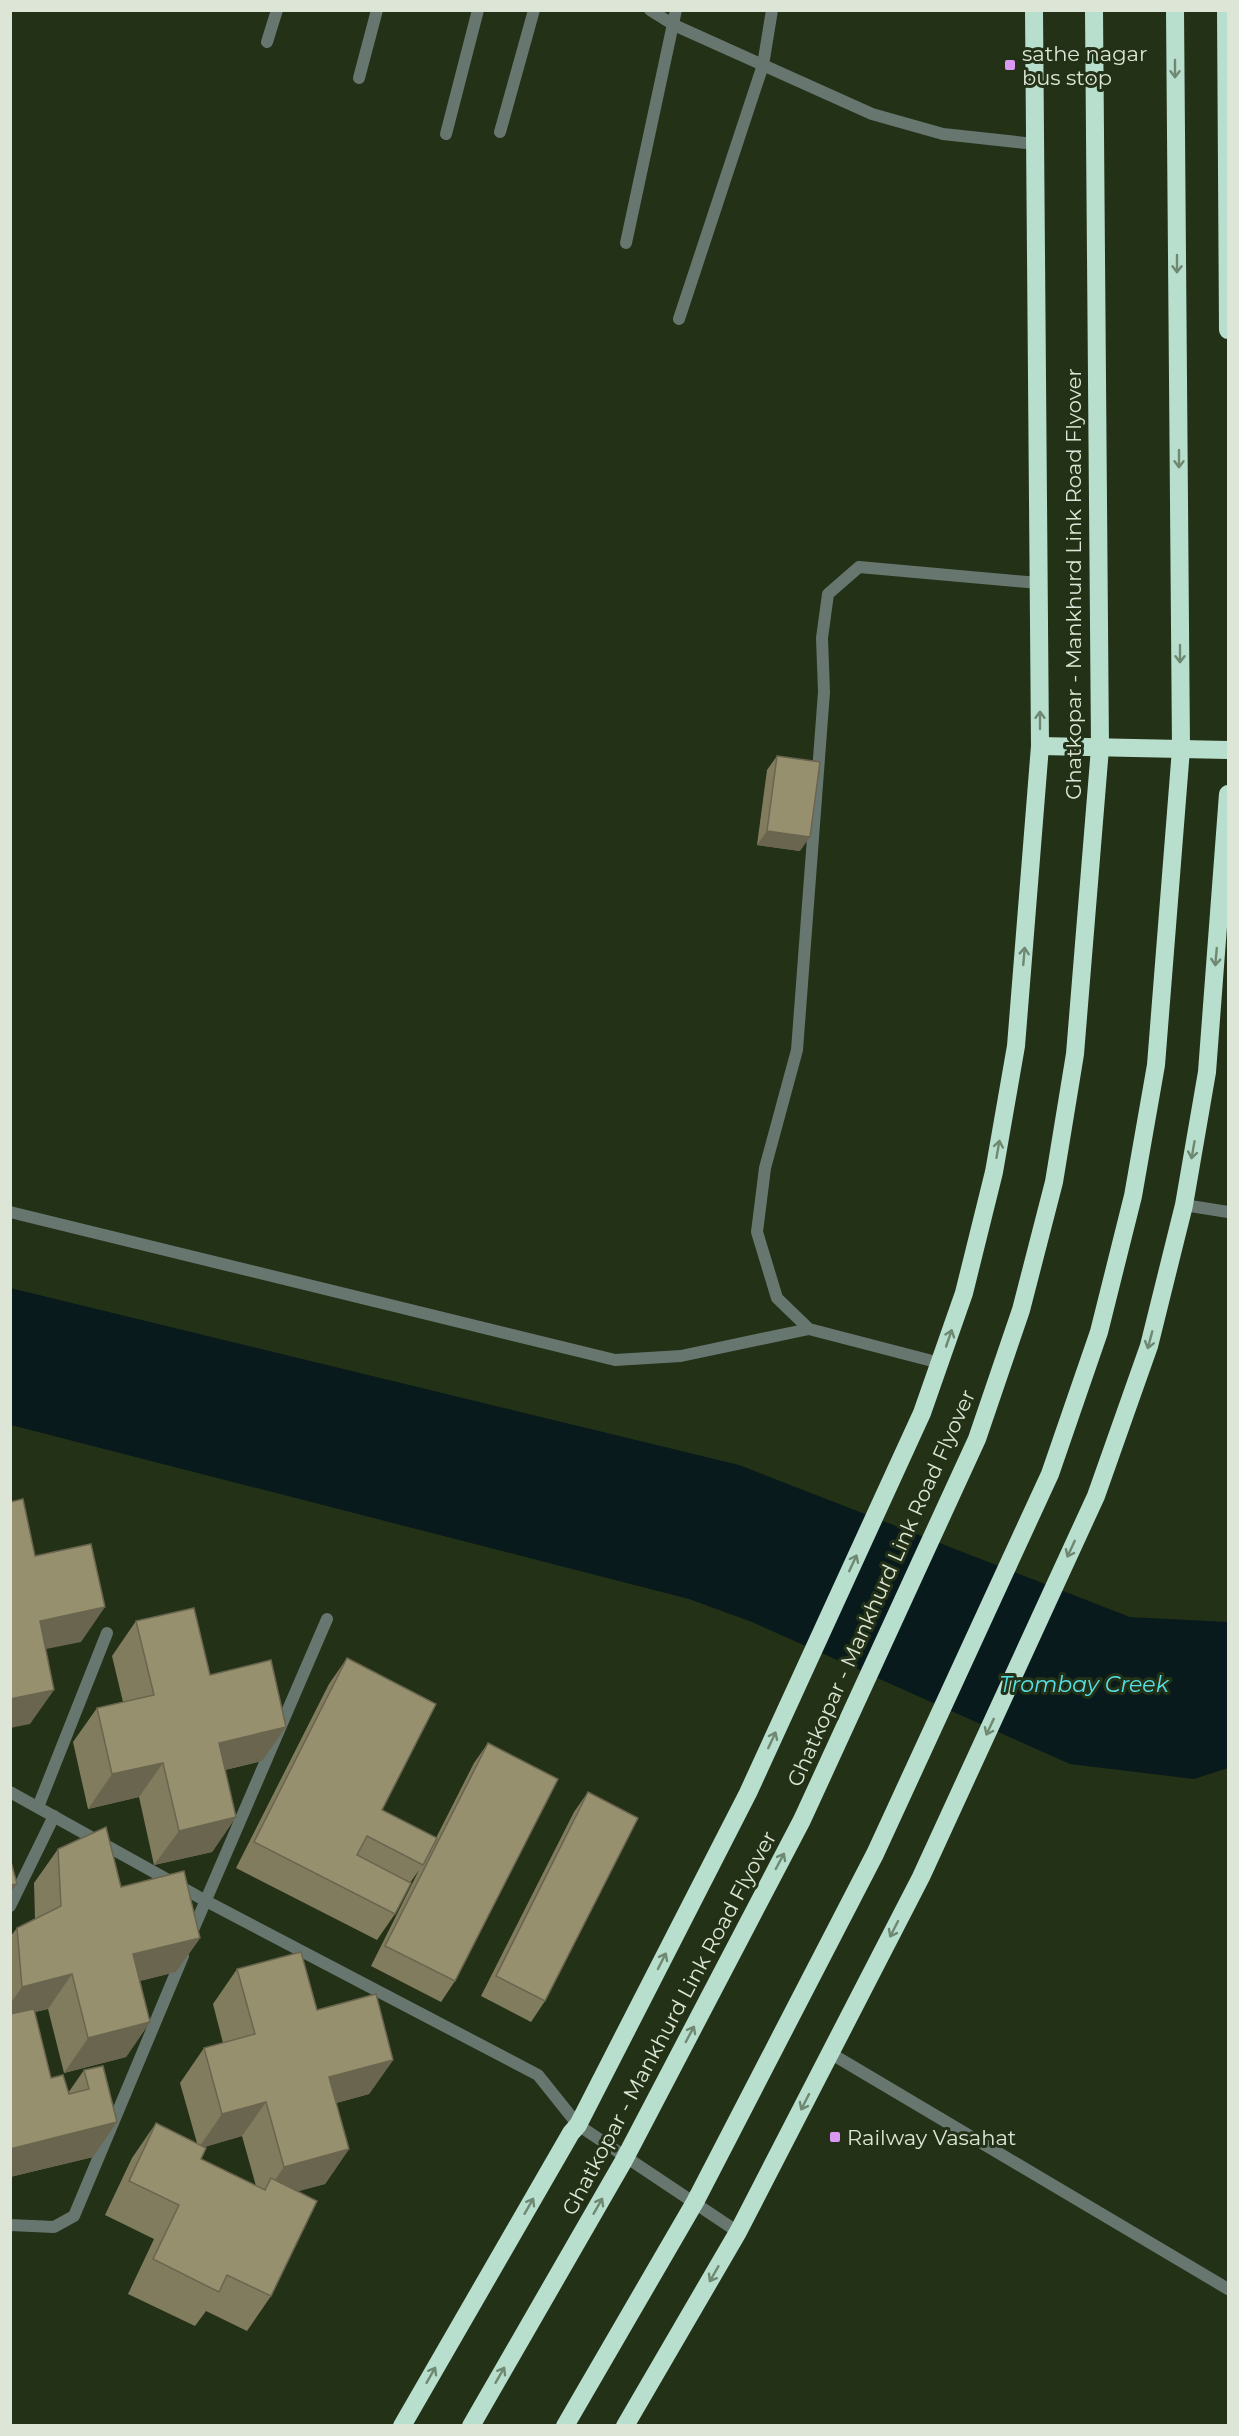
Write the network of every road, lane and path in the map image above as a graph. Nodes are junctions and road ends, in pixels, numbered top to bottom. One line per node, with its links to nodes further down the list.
1 (277, 10): 13 (street)
2 (377, 10): 15 (street)
3 (478, 10): 17 (street)
4 (534, 10): 16 (street)
5 (650, 10): 12 (street)
6 (676, 10): 12 (street)
7 (772, 10): 14 (street)
8 (1034, 10): 18 (highway)
9 (1094, 10): 45 (highway, Ghatkopar - Mankhurd Link Road Flyover, one-way to 9, bridge)
10 (1175, 10): 46 (highway, one-way to 46, bridge)
11 (1226, 10): 20 (highway)
12 (674, 25): 14 (street); 19 (street)
13 (267, 42)
14 (763, 65): 18 (street); 21 (street)
15 (359, 78)
16 (500, 132)
17 (446, 134)
18 (1035, 144): 23 (highway)
19 (626, 243)
20 (1228, 267): 22 (highway)
21 (679, 319)
22 (1228, 330)
23 (1038, 583): 24 (highway, one-way to 23); 30 (street)
24 (1040, 746): 25 (highway); 31 (highway, one-way to 24)
25 (1228, 750)
26 (1228, 794): 27 (highway, one-way to 27)
27 (1184, 1205): 29 (street); 39 (highway, one-way to 39)
28 (10, 1212): 30 (street)
29 (1228, 1212)
30 (809, 1329): 31 (street)
31 (940, 1363): 40 (highway, one-way to 31)
32 (327, 1619): 37 (street)
33 (107, 1633): 35 (street)
34 (10, 1792): 35 (street)
35 (38, 1807): 36 (street)
36 (54, 1816): 37 (street); 38 (street)
37 (206, 1901): 40 (street); 41 (street)
38 (10, 1905)
39 (830, 2053): 42 (highway, one-way to 42); 43 (street)
40 (578, 2125): 42 (street); 44 (highway, one-way to 40)
41 (10, 2225)
42 (738, 2232): 47 (highway, one-way to 47)
43 (1228, 2289)
44 (402, 2426)
45 (471, 2426)
46 (565, 2426)
47 (625, 2426)

